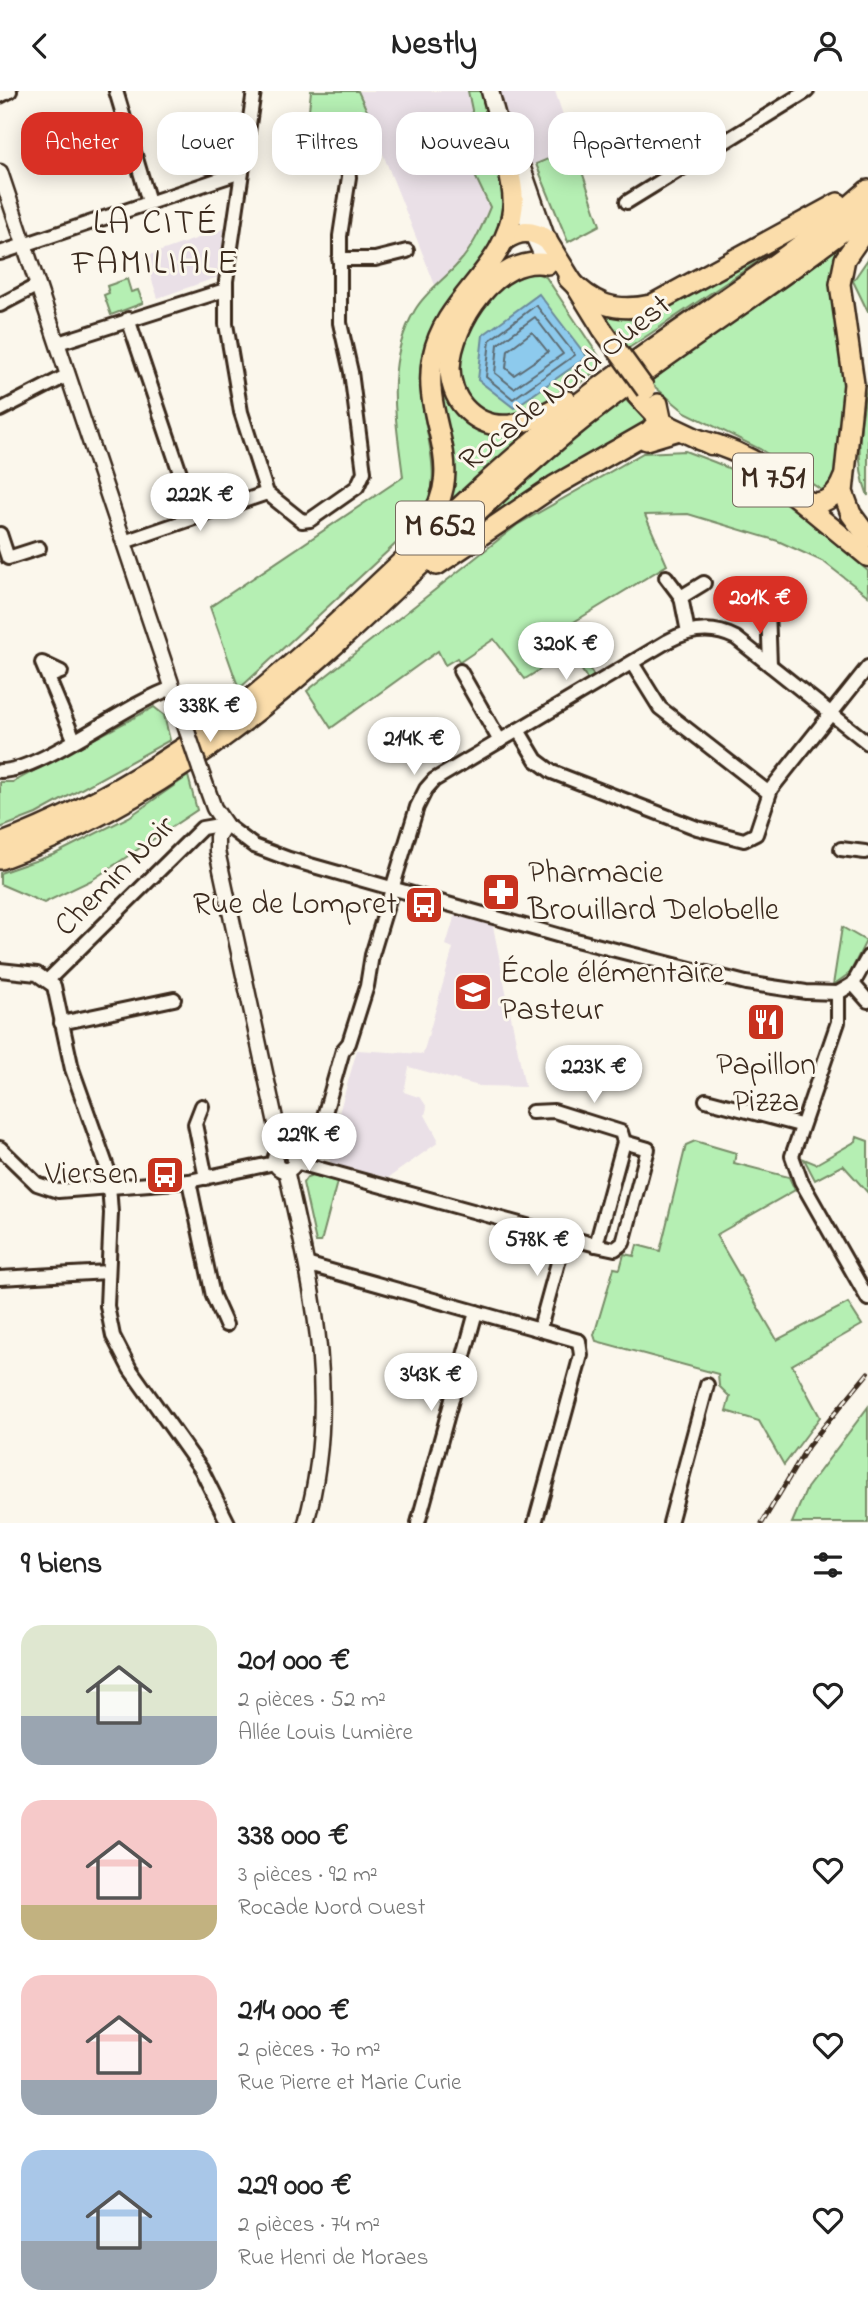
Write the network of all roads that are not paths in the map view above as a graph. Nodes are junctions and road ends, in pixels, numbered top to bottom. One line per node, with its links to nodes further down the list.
1 (10, 91): 7 (street)
2 (116, 91): 18 (street)
3 (254, 91): 8 (street)
4 (490, 91): 9 (main road)
5 (496, 91): 22 (main road)
6 (807, 91): 19 (street)
7 (0, 96)
8 (251, 112)
9 (495, 112)
10 (0, 171): 24 (street)
11 (232, 175): 18 (street)
12 (241, 175): 31 (street)
13 (349, 175): 27 (street)
14 (509, 175): 23 (highway)
15 (516, 175): 22 (main road)
16 (868, 182): 29 (highway)
17 (868, 190): 36 (highway, Rocade Nord Ouest / M 652)
18 (149, 202): 24 (street)
19 (627, 202)
20 (868, 211): 57 (highway, Rocade Nord Ouest / M 652)
21 (868, 226): 41 (highway)
22 (540, 236): 23 (highway); 28 (main road); 29 (main road)
23 (505, 240): 58 (highway)
24 (25, 245): 26 (street); 30 (street)
25 (407, 251): 27 (street)
26 (0, 253)
27 (339, 259): 42 (street)
28 (547, 264): 34 (main road); 36 (highway)
29 (568, 278): 34 (main road)
30 (38, 285): 32 (street); 35 (street)
31 (225, 290): 33 (street); 42 (street)
32 (0, 305)
33 (128, 319): 35 (street); 44 (street)
34 (599, 334): 38 (main road)
35 (58, 343): 37 (street)
36 (636, 359): 58 (highway, Rocade Nord Ouest / M 652)
37 (68, 375): 39 (street); 47 (street)
38 (655, 408): 40 (main road, M 751); 43 (main road, M 751); 57 (highway)
39 (0, 410)
40 (700, 440): 43 (highway); 50 (main road, M 751)
41 (843, 479): 43 (highway); 46 (highway)
42 (267, 493): 44 (street)
43 (818, 502): 48 (main road, M 751)
44 (195, 517): 47 (street)
45 (0, 534): 49 (street)
46 (868, 537)
47 (124, 542): 65 (street)
48 (868, 544)
49 (39, 548)
50 (868, 557)
51 (666, 577): 54 (street)
52 (704, 583): 54 (street)
53 (754, 593): 56 (street)
54 (681, 597): 59 (street)
55 (783, 600): 56 (street)
56 (768, 608): 61 (street)
57 (371, 613): 77 (highway, Rocade Nord Ouest / M 652)
58 (335, 625): 74 (highway, Rocade Nord Ouest / M 652)
59 (688, 632): 60 (street); 61 (street)
60 (632, 663): 67 (street); 72 (street)
61 (770, 665): 66 (street)
62 (868, 667): 66 (street)
63 (460, 671): 69 (street)
64 (48, 677): 68 (street)
65 (174, 692): 68 (street); 73 (street, bridge)
66 (832, 714): 70 (street); 72 (street)
67 (518, 730): 69 (street); 72 (street)
68 (74, 739): 71 (street)
69 (500, 741): 78 (street)
70 (868, 743)
71 (0, 771)
72 (769, 793)
73 (225, 824): 78 (street); 81 (street, Chemin Noir); 93 (street)
74 (0, 844)
75 (841, 849): 76 (street)
76 (867, 851)
77 (0, 859)
78 (394, 889): 83 (street); 93 (street)
79 (868, 957): 82 (street)
80 (0, 970): 81 (street)
81 (49, 979): 86 (street)
82 (853, 984): 83 (street); 85 (street)
83 (838, 993): 90 (street)
84 (174, 999): 86 (street)
85 (868, 1001)
86 (61, 1023): 96 (street)
87 (706, 1100): 90 (street)
88 (202, 1106): 94 (street)
89 (532, 1112): 91 (street)
90 (800, 1125): 102 (street)
91 (624, 1142): 98 (street); 98 (street)
92 (0, 1148): 96 (street)
93 (286, 1161): 94 (street); 97 (street); 99 (street)
94 (206, 1178): 95 (street)
95 (189, 1181): 96 (street); 104 (street)
96 (110, 1188): 100 (street)
97 (565, 1237): 98 (street); 105 (street)
98 (596, 1245)
99 (306, 1265): 103 (street); 108 (street)
100 (108, 1272): 101 (street); 107 (street)
101 (0, 1278)
102 (866, 1290)
103 (476, 1312): 105 (street); 109 (street)
104 (226, 1325)
105 (540, 1328): 110 (street)
106 (707, 1385): 111 (street)
107 (228, 1523)
108 (306, 1523)
109 (418, 1523)
110 (535, 1523)
111 (670, 1523)

